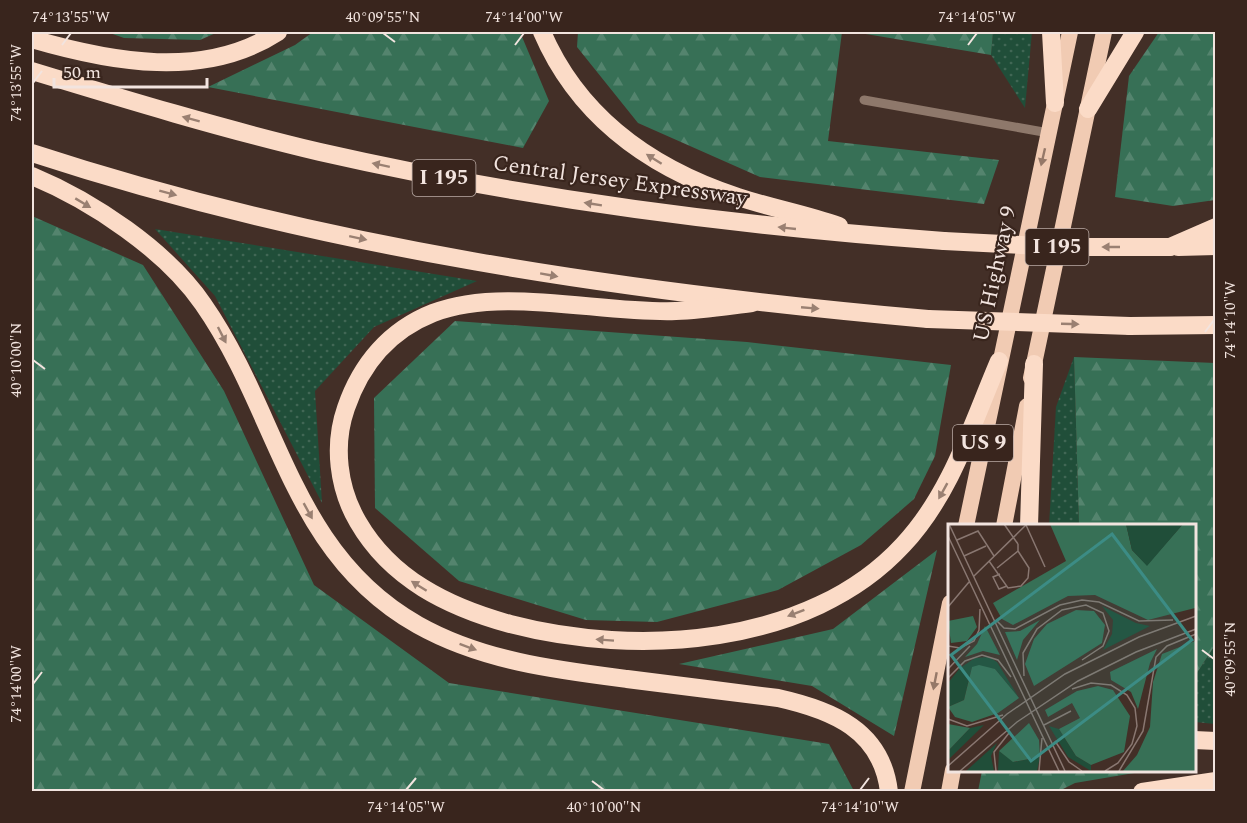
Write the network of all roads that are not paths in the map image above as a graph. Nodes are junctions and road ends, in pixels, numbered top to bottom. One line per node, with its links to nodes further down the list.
1 (278, 32): 7 (highway)
2 (542, 32): 16 (highway, one-way to 2)
3 (1051, 32): 10 (highway)
4 (1070, 32): 10 (highway, US Highway 9 / US 9)
5 (1104, 32): 11 (highway, US 9)
6 (1135, 32): 11 (highway)
7 (32, 39)
8 (32, 71): 16 (highway, Central Jersey Expressway / I 195, one-way to 8)
9 (864, 100): 12 (lane)
10 (1055, 103): 12 (highway, US Highway 9 / US 9)
11 (1088, 109): 24 (highway, US 9)
12 (1049, 133): 23 (highway, US Highway 9 / US 9, one-way to 23)
13 (32, 153): 19 (highway, one-way to 19)
14 (32, 176): 33 (highway, one-way to 33)
15 (1215, 227): 18 (highway)
16 (866, 236): 18 (highway, Central Jersey Expressway / I 195, one-way to 16, bridge)
17 (1215, 246): 18 (highway, Central Jersey Expressway / I 195)
18 (1170, 247)
19 (752, 303): 20 (highway, one-way to 20, bridge); 23 (highway, one-way to 19)
20 (1190, 325): 21 (highway); 22 (highway)
21 (1215, 325)
22 (1215, 335)
23 (999, 361): 25 (highway, US Highway 9 / US 9)
24 (1034, 364): 26 (highway, US 9); 27 (highway)
25 (966, 524)
26 (1004, 524)
27 (1029, 524)
28 (948, 613): 34 (highway, one-way to 34)
29 (1196, 740): 30 (highway)
30 (1215, 741)
31 (953, 772): 35 (highway)
32 (1215, 781): 36 (highway)
33 (889, 792)
34 (912, 792)
35 (949, 792)
36 (1142, 792)

